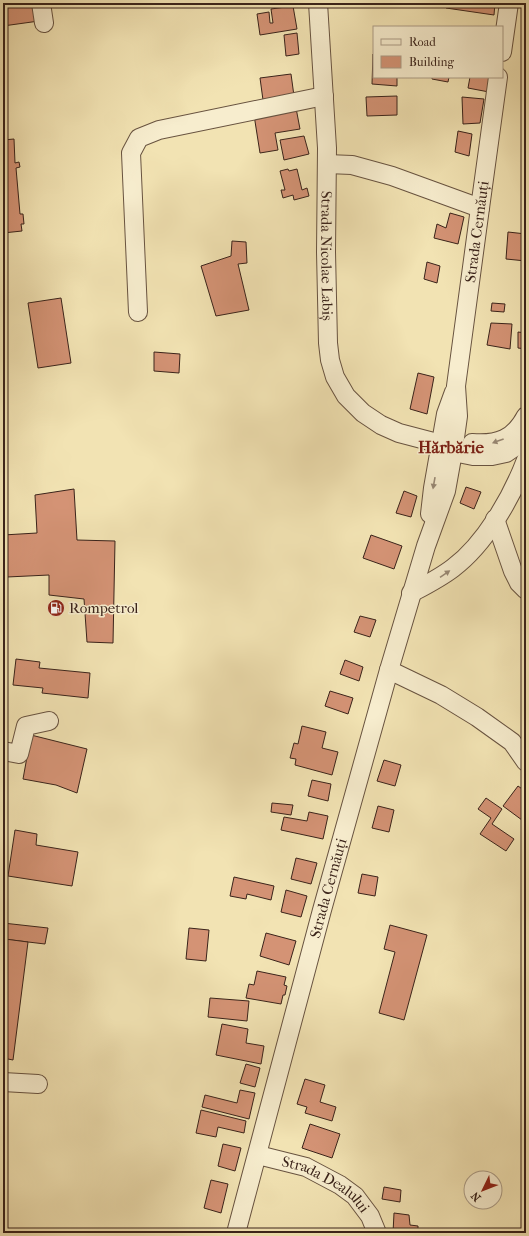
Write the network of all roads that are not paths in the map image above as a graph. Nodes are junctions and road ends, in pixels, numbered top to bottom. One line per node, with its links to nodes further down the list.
1 (42, 3): 4 (street)
2 (318, 3): 7 (street, Strada Nicolae Labiș)
3 (509, 3): 5 (street)
4 (44, 23)
5 (503, 45)
6 (498, 78): 9 (street, Strada Cernăuți)
7 (324, 96): 8 (street, Strada Nicolae Labiș); 10 (street)
8 (327, 164): 9 (street); 13 (street, Strada Nicolae Labiș)
9 (480, 208): 13 (street, Strada Cernăuți)
10 (138, 312)
11 (526, 416): 13 (street, one-way to 13)
12 (526, 436): 13 (street)
13 (450, 446): 17 (street, Strada Cernăuți)
14 (526, 460): 15 (street)
15 (496, 519): 16 (street); 17 (street, one-way to 15)
16 (526, 590)
17 (411, 593): 18 (street, Strada Cernăuți)
18 (389, 670): 21 (street); 24 (street, Strada Cernăuți)
19 (49, 722): 20 (street)
20 (3, 751)
21 (526, 762)
22 (3, 1082): 23 (street)
23 (38, 1084)
24 (258, 1155): 25 (street, Strada Cernăuți); 26 (street, Strada Dealului)
25 (236, 1233)
26 (376, 1233)

